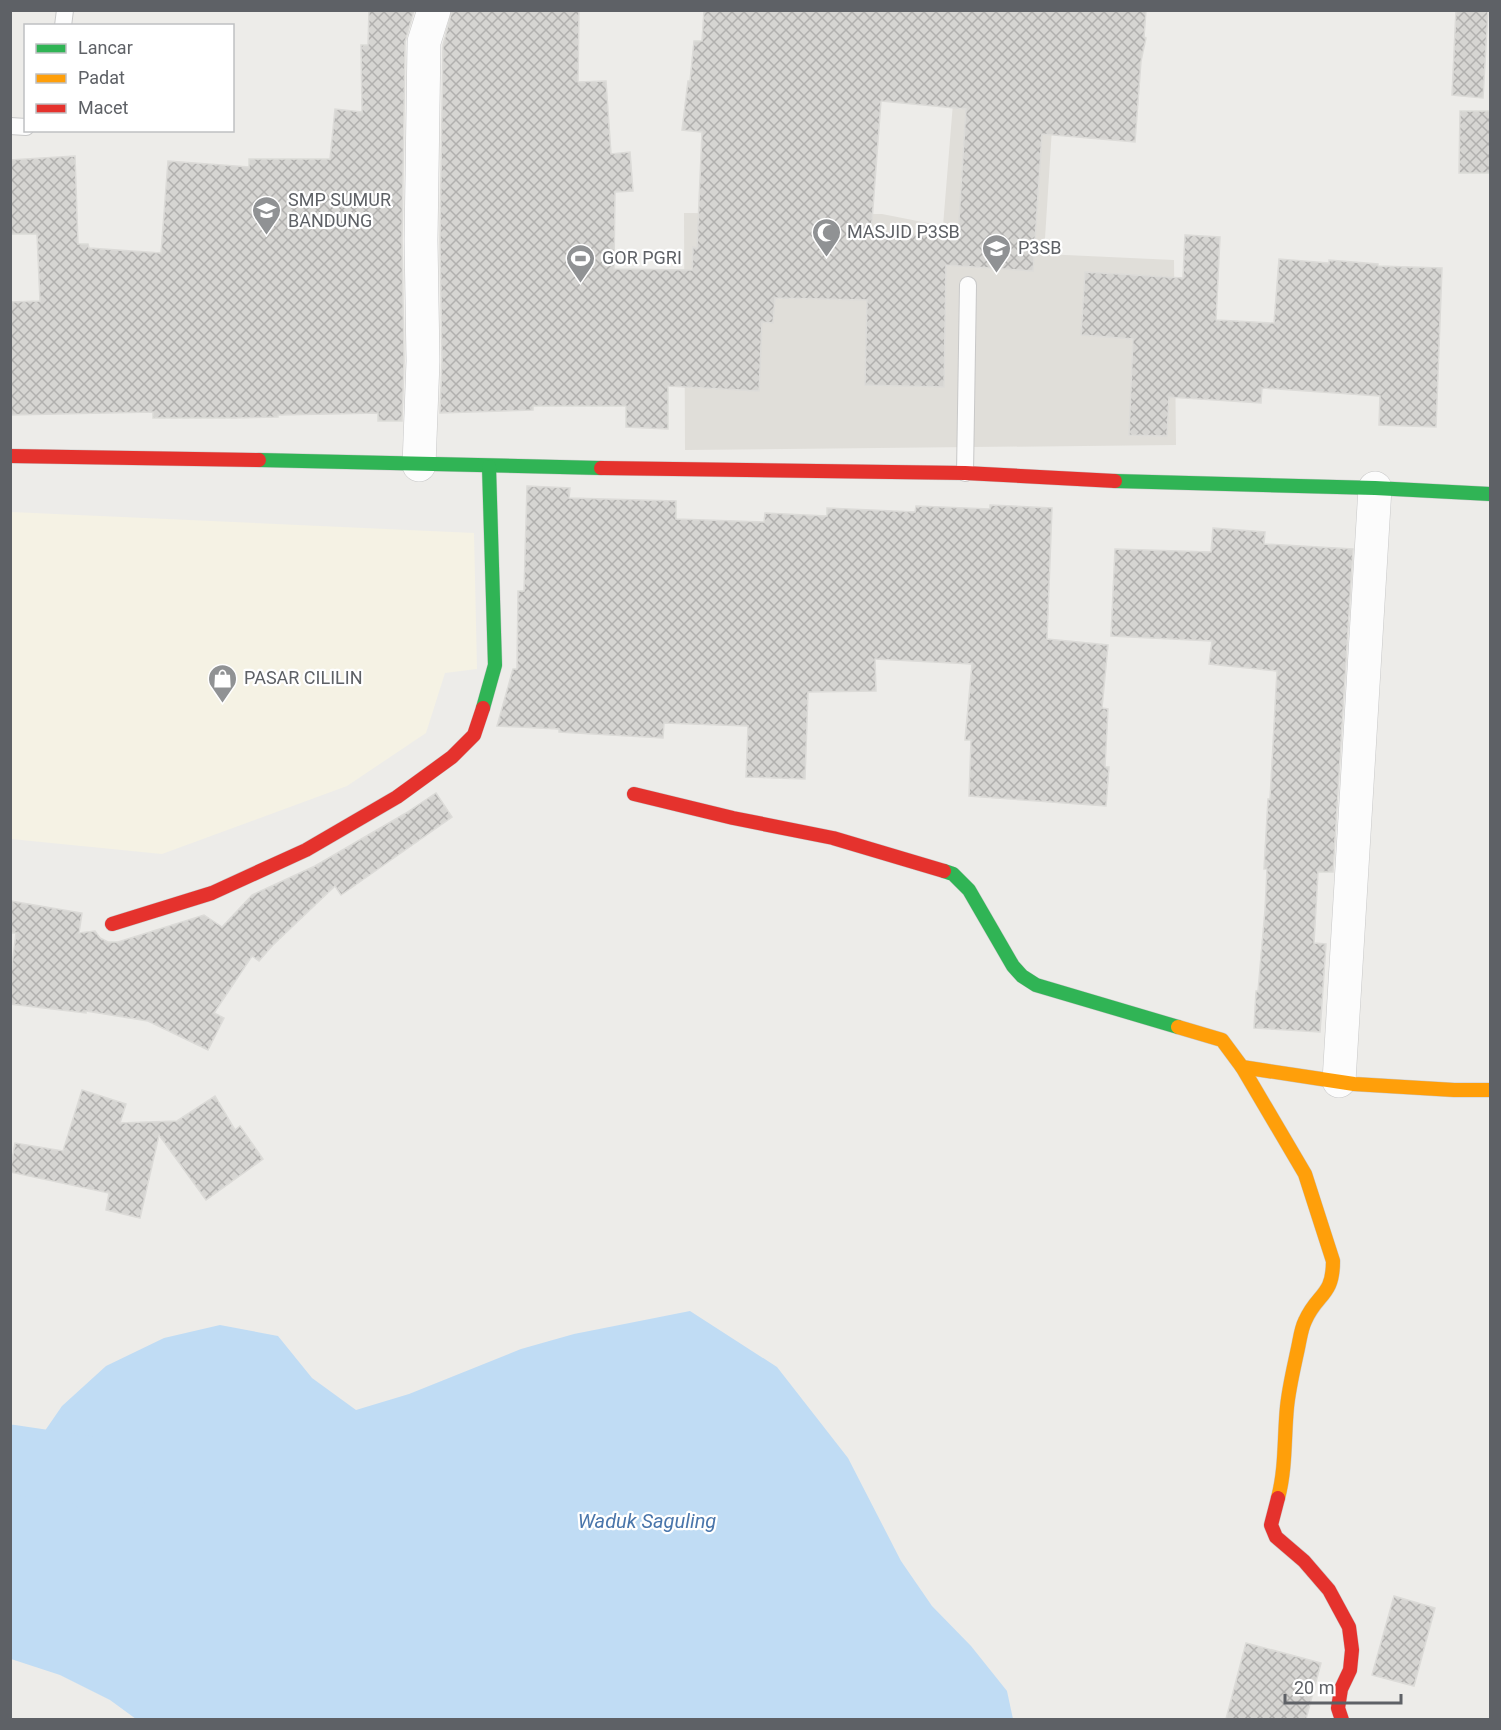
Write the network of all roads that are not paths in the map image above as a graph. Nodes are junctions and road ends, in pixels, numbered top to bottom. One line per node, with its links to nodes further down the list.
1 (434, 10): 4 (street)
2 (968, 285): 6 (lane)
3 (10, 456): 4 (street)
4 (419, 465): 5 (street)
5 (489, 467): 6 (street); 10 (street)
6 (965, 473): 7 (street)
7 (1375, 488): 8 (street); 12 (street)
8 (1491, 494)
9 (634, 794): 11 (street)
10 (112, 924)
11 (1242, 1066): 12 (street); 14 (street)
12 (1340, 1081): 13 (street)
13 (1491, 1090)
14 (1342, 1719)

